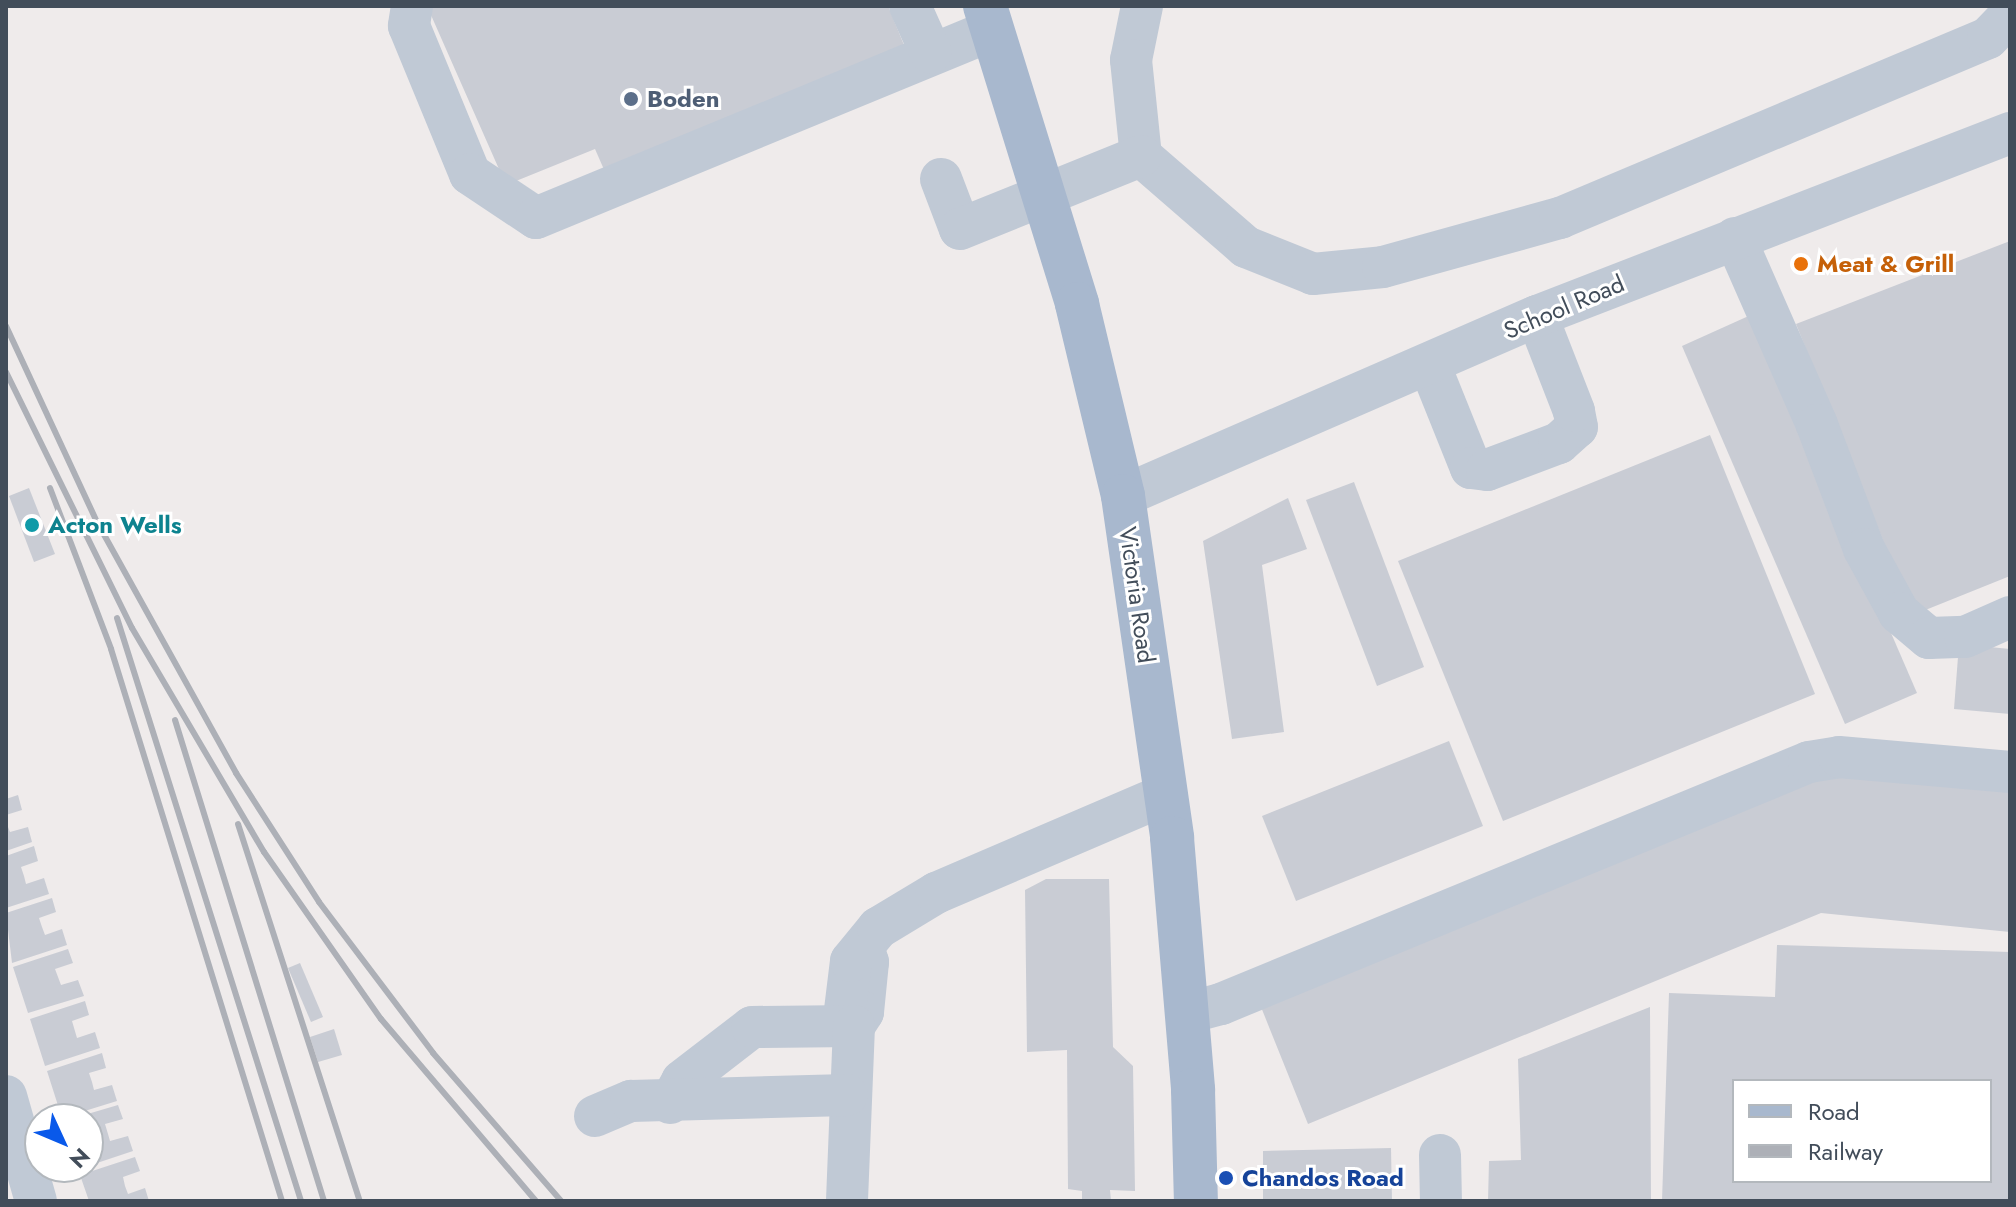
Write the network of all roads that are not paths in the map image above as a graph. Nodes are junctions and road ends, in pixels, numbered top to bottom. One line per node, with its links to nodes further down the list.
1 (412, 6): 6 (street)
2 (910, 6): 6 (street)
3 (1142, 6): 8 (street)
4 (2010, 15): 8 (street)
5 (988, 18): 6 (street); 10 (main road, Victoria Road)
6 (931, 53)
7 (2010, 133): 11 (street, School Road)
8 (1141, 156): 10 (street)
9 (941, 179): 10 (street)
10 (1046, 196): 14 (main road, Victoria Road)
11 (1735, 238): 12 (street, School Road); 15 (street)
12 (1537, 316): 13 (street, School Road); 13 (street)
13 (1430, 366): 14 (street, School Road)
14 (1123, 496): 17 (main road, Victoria Road)
15 (2010, 617)
16 (2010, 772): 18 (street)
17 (1165, 795): 18 (main road, Victoria Road); 19 (street)
18 (1187, 1013): 27 (main road, Victoria Road)
19 (854, 1026): 20 (street); 22 (street)
20 (847, 1095): 22 (street); 26 (street)
21 (6, 1096): 25 (street)
22 (670, 1103): 23 (street)
23 (595, 1116)
24 (1440, 1155): 28 (street)
25 (36, 1201)
26 (847, 1201)
27 (1196, 1201)
28 (1441, 1201)

